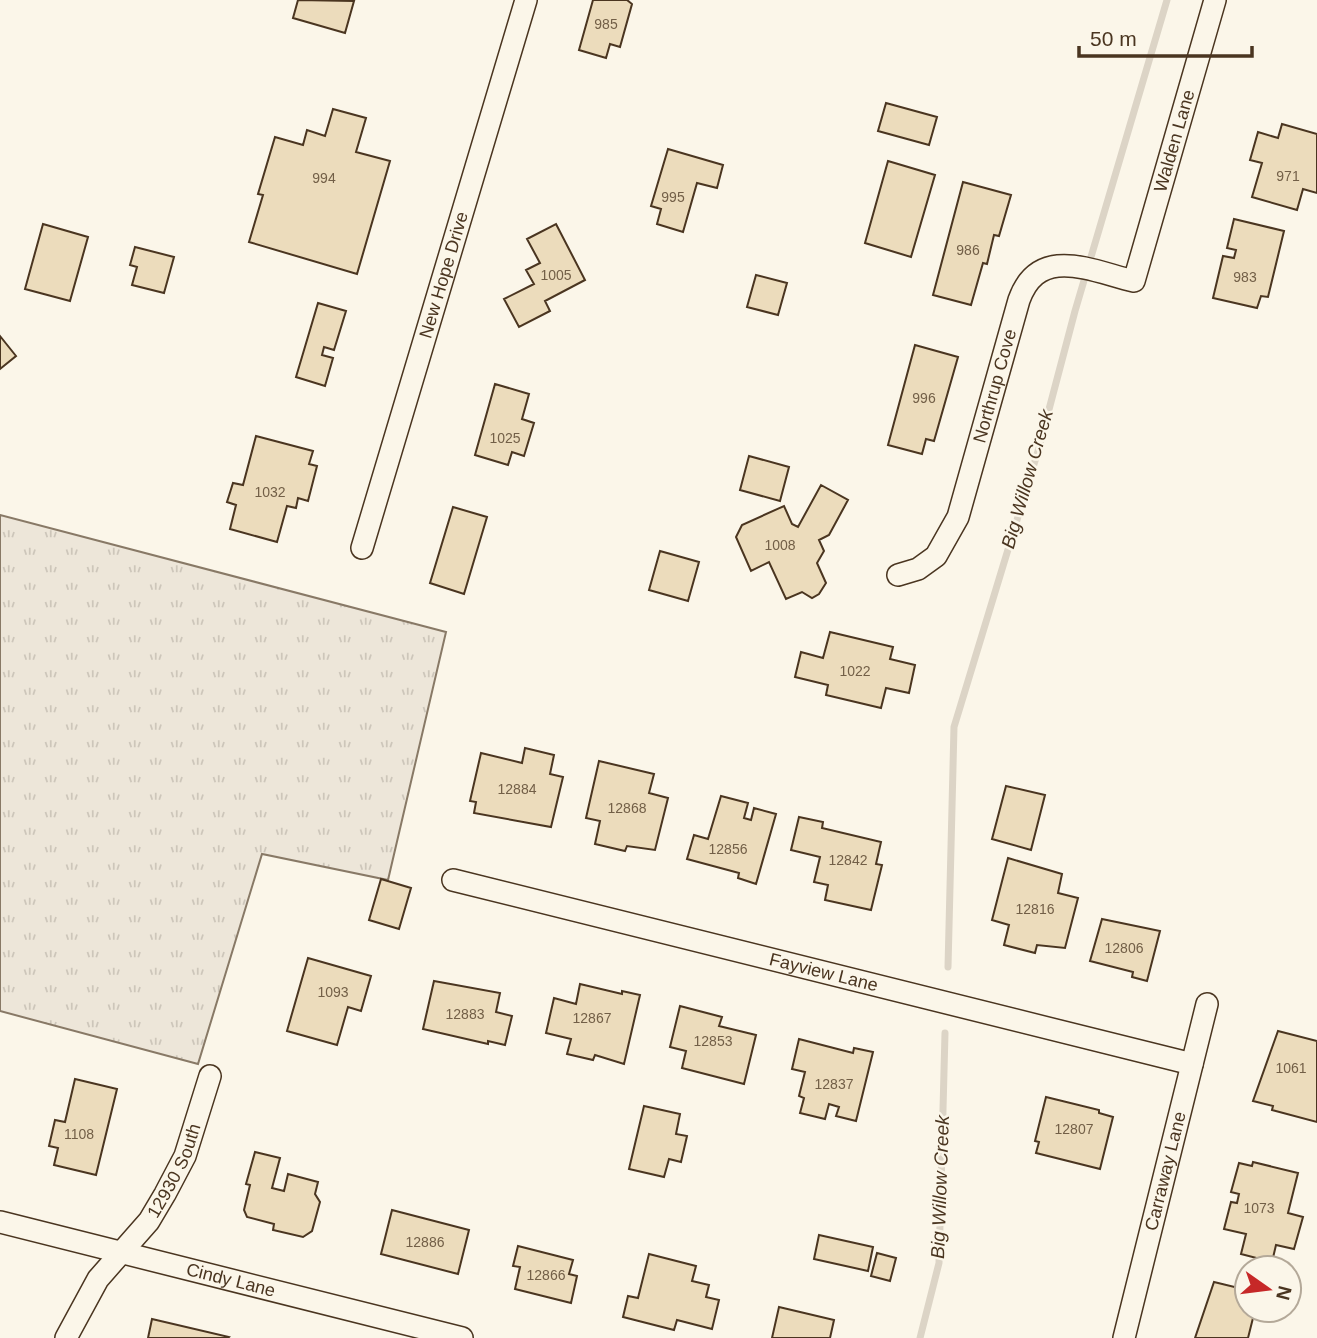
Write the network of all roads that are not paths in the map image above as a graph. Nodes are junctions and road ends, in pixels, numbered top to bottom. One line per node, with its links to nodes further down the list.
1 (526, 0): 4 (street, New Hope Drive)
2 (1215, 0): 3 (street, Walden Lane)
3 (1125, 279): 5 (street, Northrup Cove)
4 (362, 548)
5 (898, 575)
6 (453, 880): 8 (street, Fayview Lane)
7 (1208, 1004): 8 (street, Carraway Lane)
8 (1192, 1064): 14 (street, Carraway Lane)
9 (211, 1076): 11 (street, 12930 South)
10 (0, 1222): 11 (street, Cindy Lane)
11 (120, 1252): 12 (street, 12930 South); 13 (street, Cindy Lane)
12 (66, 1338)
13 (462, 1338)
14 (1124, 1338)

